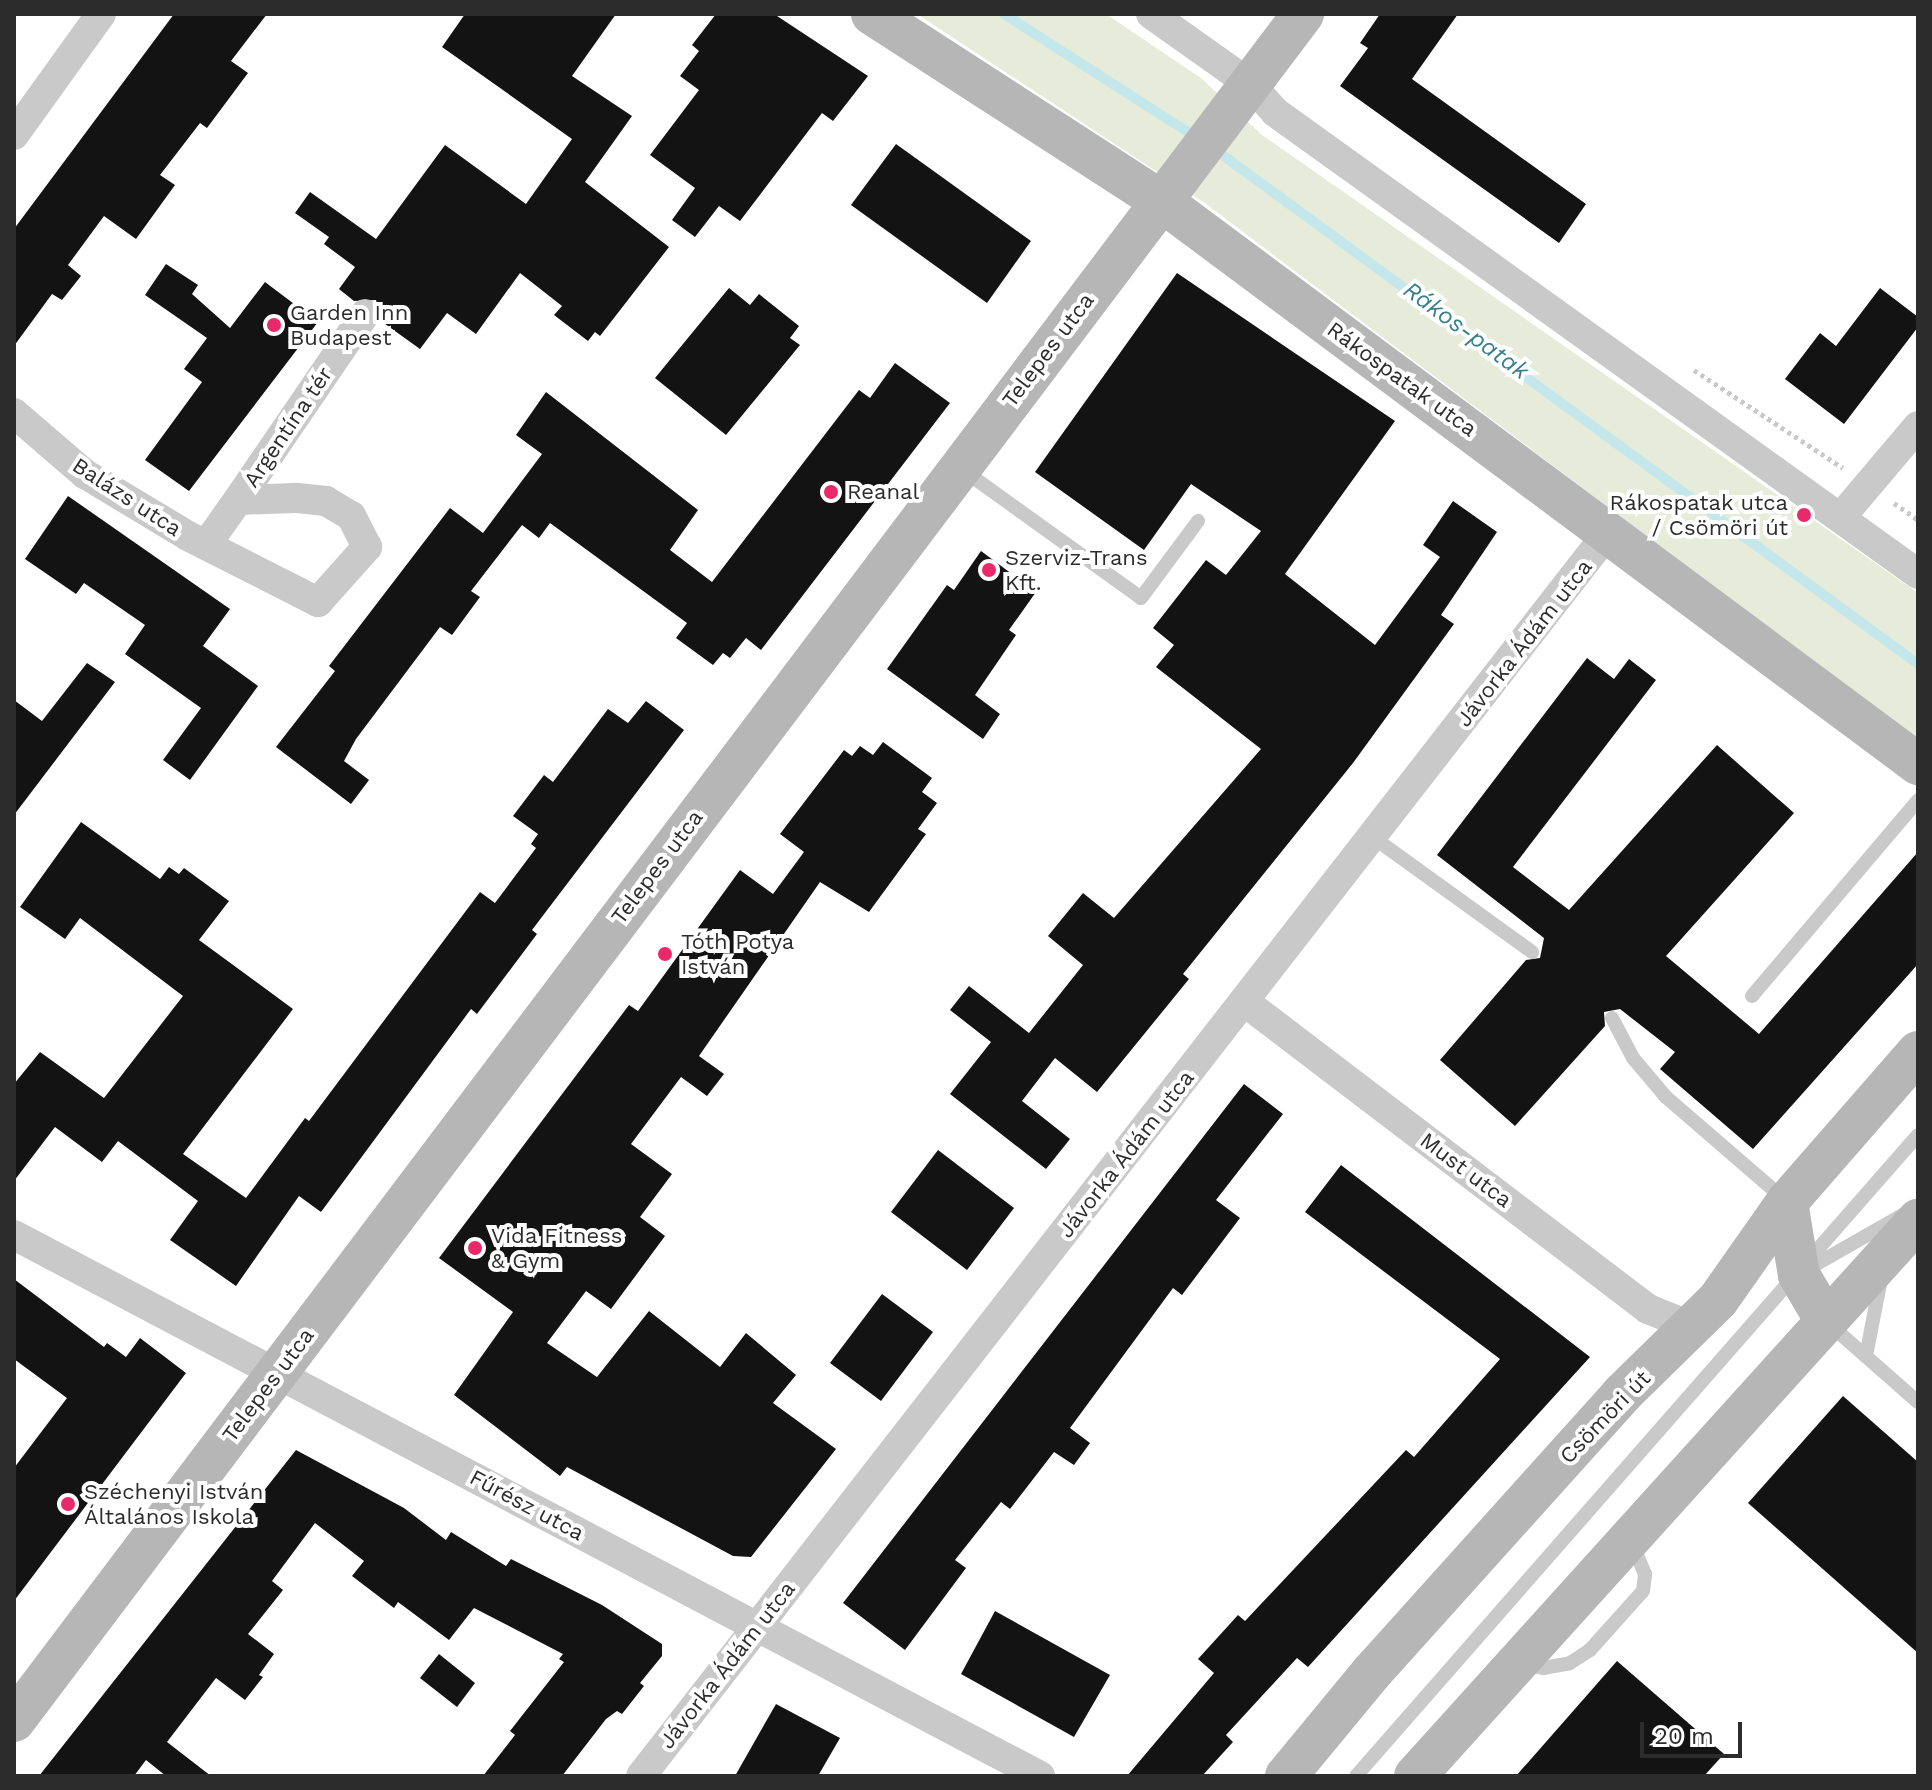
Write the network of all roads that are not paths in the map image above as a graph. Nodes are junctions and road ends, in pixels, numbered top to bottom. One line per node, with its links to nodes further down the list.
1 (101, 14): 6 (street)
2 (872, 14): 7 (street, Rákospatak utca)
3 (1151, 14): 5 (street)
4 (1303, 14): 5 (street, Telepes utca)
5 (1240, 96): 7 (street, Telepes utca); 13 (street)
6 (14, 135)
7 (1172, 185): 11 (street, Telepes utca); 15 (street, Rákospatak utca)
8 (365, 314): 12 (street, Argentína tér)
9 (14, 413): 16 (street, Balázs utca)
10 (1918, 426): 13 (street)
11 (959, 467): 14 (lane); 37 (street, Telepes utca)
12 (238, 500): 16 (street, Argentína tér); 16 (street, Argentína tér)
13 (1841, 517): 17 (street)
14 (1198, 521)
15 (1609, 531): 18 (street, Rákospatak utca); 20 (street, Jávorka Ádám utca)
16 (206, 545)
17 (1918, 574)
18 (1918, 764)
19 (1918, 800): 22 (lane)
20 (1374, 838): 21 (lane); 23 (street, Jávorka Ádám utca)
21 (1532, 952)
22 (1752, 996)
23 (1245, 1002): 35 (street, Must utca); 39 (street, Jávorka Ádám utca)
24 (1612, 1018): 27 (lane)
25 (1918, 1052): 27 (street, Csömöri út)
26 (1918, 1135): 33 (lane)
27 (1787, 1202): 32 (street, Csömöri út); 33 (street)
28 (1918, 1208): 33 (lane)
29 (1918, 1220): 31 (street)
30 (14, 1235): 37 (street, Fűrész utca)
31 (1886, 1260): 34 (street); 36 (lane)
32 (1735, 1278): 33 (street); 35 (street, Csömöri út)
33 (1792, 1281): 34 (street); 44 (lane)
34 (1826, 1321): 36 (lane); 45 (street)
35 (1693, 1327): 43 (street, Csömöri út)
36 (1866, 1356): 38 (lane)
37 (277, 1372): 39 (street, Fűrész utca); 40 (street, Telepes utca)
38 (1918, 1402)
39 (757, 1627): 41 (street, Jávorka Ádám utca); 42 (street, Fűrész utca)
40 (14, 1721)
41 (641, 1776)
42 (1040, 1776)
43 (1286, 1776)
44 (1356, 1776)
45 (1415, 1776)

